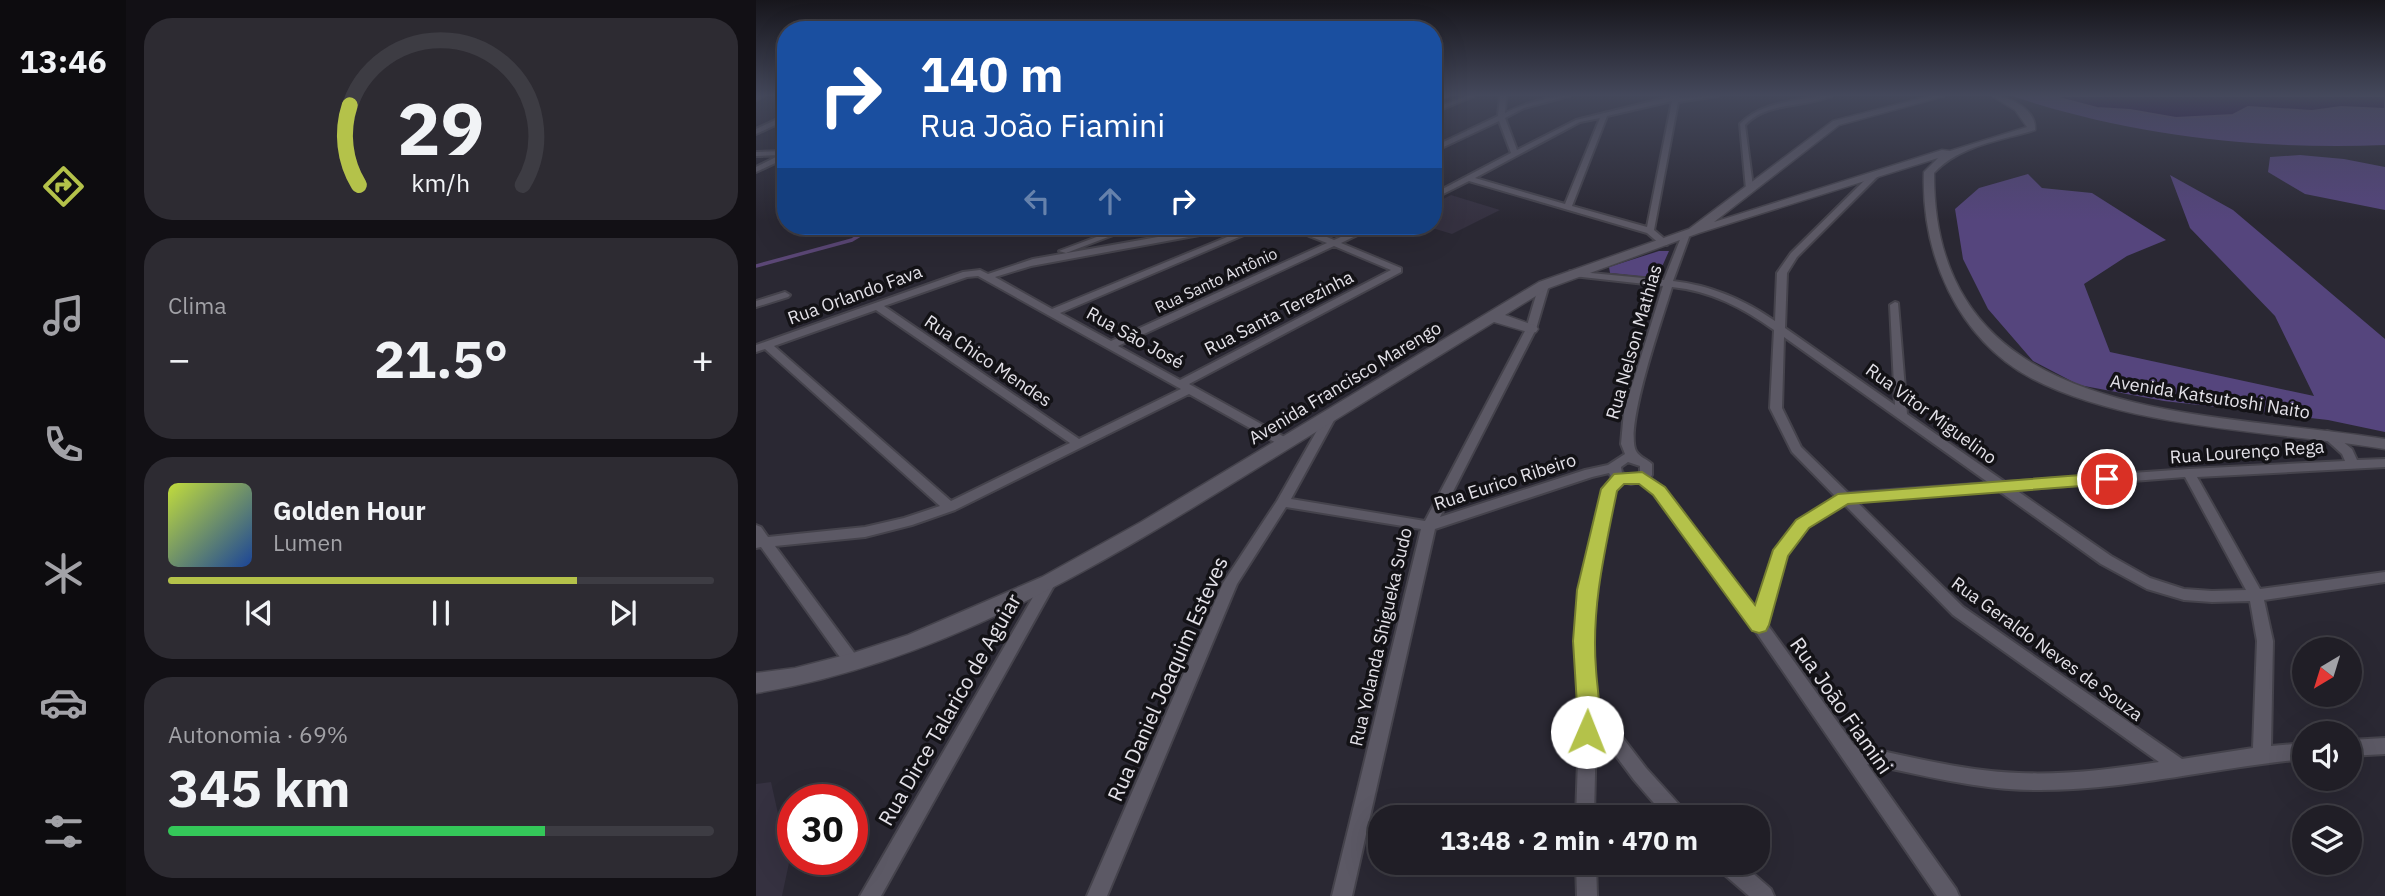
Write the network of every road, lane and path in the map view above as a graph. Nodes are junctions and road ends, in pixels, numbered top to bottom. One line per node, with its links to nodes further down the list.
1 (1458, 138): 10 (street)
2 (1509, 138): 12 (street)
3 (1544, 138): 12 (street)
4 (1595, 138): 25 (street)
5 (1668, 138): 26 (street)
6 (1743, 138): 22 (street)
7 (1815, 138): 22 (main road, Avenida Francisco Marengo)
8 (2000, 138): 11 (main road)
9 (2018, 138): 18 (main road)
10 (1442, 146)
11 (1974, 146): 16 (main road); 20 (main road)
12 (1514, 153): 21 (street)
13 (756, 154): 14 (street)
14 (777, 154)
15 (777, 159): 17 (street)
16 (1915, 165): 19 (main road); 20 (main road)
17 (756, 170)
18 (1942, 172): 20 (main road); 24 (main road)
19 (1878, 173): 27 (main road); 49 (street, Rua Geraldo Neves de Souza)
20 (1929, 173): 24 (main road, Avenida Katsutoshi Naito)
21 (1469, 179): 23 (street); 25 (street)
22 (1749, 187): 27 (main road, Avenida Francisco Marengo)
23 (1442, 192)
24 (1931, 200): 55 (main road, Avenida Katsutoshi Naito)
25 (1568, 207): 26 (street)
26 (1650, 231): 34 (street)
27 (1689, 234): 34 (main road, Avenida Francisco Marengo); 40 (street, Rua Nelson Mathias)
28 (1107, 235): 35 (street)
29 (1183, 235): 35 (street)
30 (1239, 235): 46 (street)
31 (1315, 235): 33 (street)
32 (1352, 235): 33 (street, Rua Santo Antônio)
33 (1335, 243): 38 (street); 50 (street, Rua Santo Antônio)
34 (1664, 243): 36 (main road, Avenida Francisco Marengo)
35 (1025, 264): 39 (street)
36 (1573, 273): 40 (street, Rua Vitor Miguelino); 41 (main road, Avenida Francisco Marengo)
37 (966, 274): 39 (street, Rua São José); 45 (street, Rua Orlando Fava)
38 (1393, 274): 52 (street, Rua Santa Terezinha)
39 (990, 276): 46 (street, Rua São José)
40 (1668, 283): 49 (street, Rua Vitor Miguelino); 59 (street, Rua Nelson Mathias)
41 (1544, 285): 47 (main road, Avenida Francisco Marengo); 48 (street, Rua Yolanda Shigueka Sudo)
42 (785, 295): 43 (street)
43 (756, 304)
44 (1895, 305): 54 (street)
45 (877, 306): 51 (street, Rua Orlando Fava); 57 (street, Rua Chico Mendes)
46 (1052, 313): 50 (street, Rua São José)
47 (1491, 317): 48 (main road); 53 (main road, Avenida Francisco Marengo)
48 (1531, 329): 69 (street, Rua Yolanda Shigueka Sudo)
49 (1780, 330): 54 (street, Rua Vitor Miguelino); 66 (street, Rua Geraldo Neves de Souza)
50 (1111, 345): 52 (street, Rua São José)
51 (762, 347): 68 (street)
52 (1186, 387): 56 (street, Rua São José); 57 (street, Rua Santa Terezinha)
53 (1332, 413): 56 (main road, Avenida Francisco Marengo); 67 (street, Rua Daniel Joaquim Esteves)
54 (1901, 415): 65 (street, Rua Vitor Miguelino)
55 (2327, 435): 58 (main road, Avenida Katsutoshi Naito); 60 (street)
56 (1284, 442): 73 (main road, Avenida Francisco Marengo)
57 (1079, 444): 68 (street, Rua Santa Terezinha)
58 (2385, 444)
59 (1632, 458): 62 (street); 64 (street)
60 (2352, 463): 61 (street, Rua Lourenço Rega); 63 (street, Rua Lourenço Rega)
61 (2385, 463)
62 (1617, 473): 64 (street); 69 (street, Rua Eurico Ribeiro); 78 (street)
63 (2189, 473): 65 (street, Rua Lourenço Rega); 74 (street)
64 (1642, 478): 75 (street, Rua João Fiamini)
65 (1998, 486): 66 (street, Rua Lourenço Rega); 74 (street, Rua Vitor Miguelino)
66 (1844, 498): 75 (street, Rua Lourenço Rega); 84 (street, Rua Geraldo Neves de Souza)
67 (1283, 502): 69 (street, Rua Eurico Ribeiro); 90 (street, Rua Daniel Joaquim Esteves)
68 (950, 507): 71 (street, Rua Santa Terezinha)
69 (1429, 526): 91 (street, Rua Yolanda Shigueka Sudo)
70 (756, 530): 71 (street)
71 (762, 543): 76 (street)
72 (2385, 577): 74 (street, Rua Vitor Miguelino)
73 (1049, 582): 76 (main road, Avenida Francisco Marengo); 89 (street, Rua Dirce Talarico de Aguiar)
74 (2256, 595): 83 (street)
75 (1759, 625): 81 (street, Rua João Fiamini)
76 (853, 662): 77 (main road, Avenida Francisco Marengo)
77 (756, 683)
78 (1588, 705): 85 (street); 86 (street)
79 (2385, 746): 80 (street)
80 (2362, 747)
81 (1847, 752): 84 (street); 94 (street, Rua João Fiamini)
82 (2292, 752): 83 (street)
83 (2262, 754): 84 (street)
84 (2180, 766)
85 (1586, 805)
86 (1667, 805)
87 (1586, 875): 92 (street)
88 (1740, 875): 93 (street)
89 (870, 896)
90 (1097, 896)
91 (1342, 896)
92 (1587, 896)
93 (1764, 896)
94 (1949, 896)

